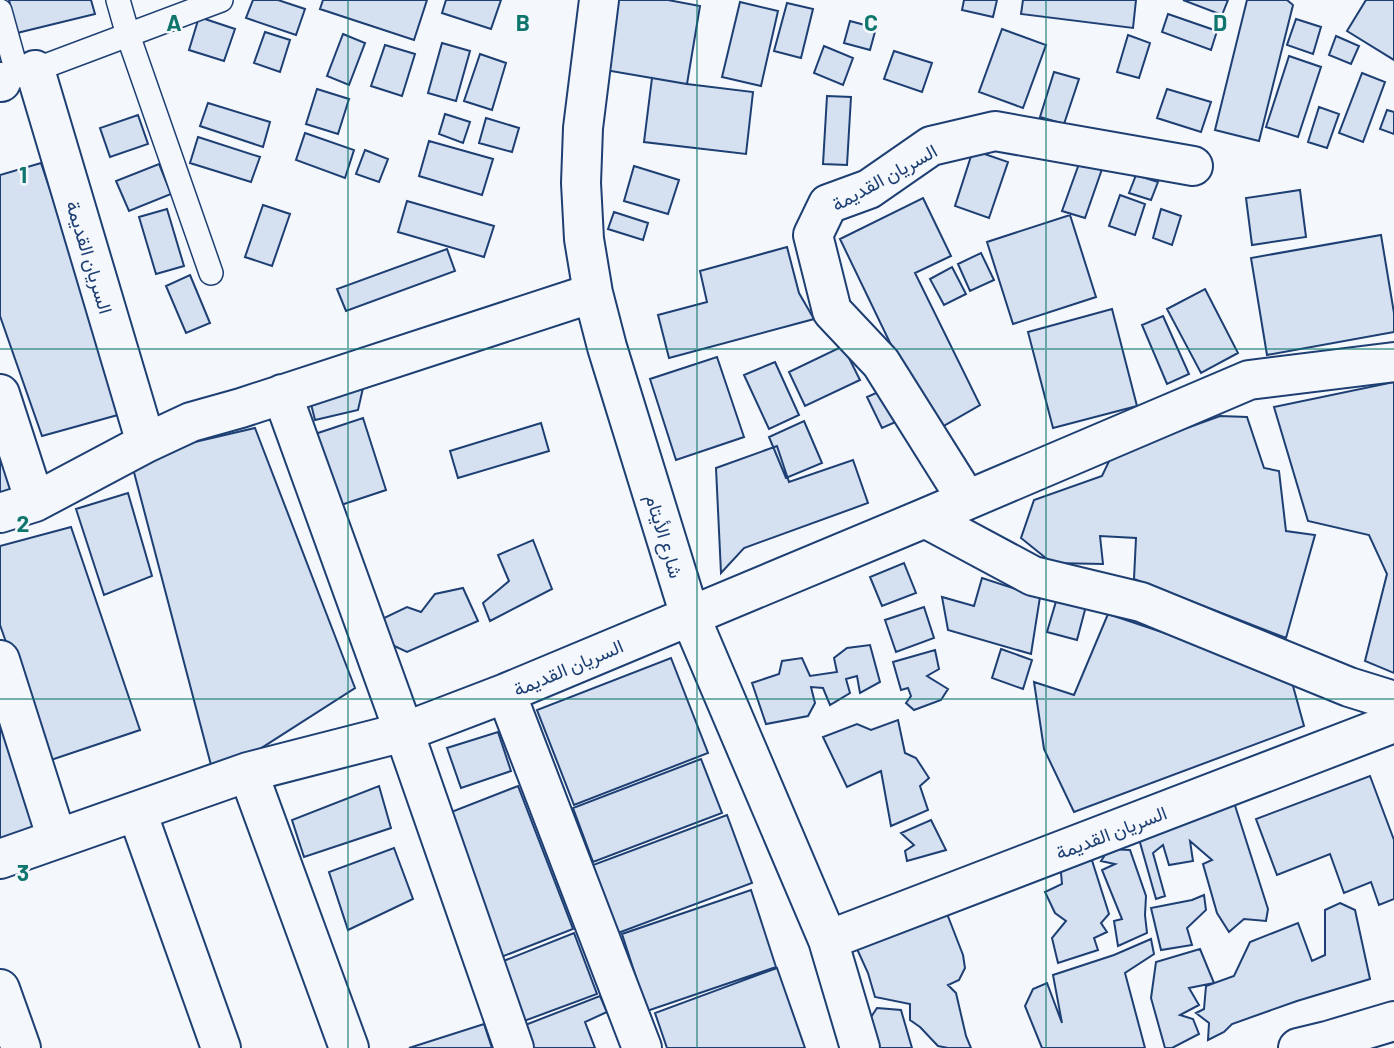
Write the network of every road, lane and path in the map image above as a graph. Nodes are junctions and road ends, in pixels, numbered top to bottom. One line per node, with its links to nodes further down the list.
1 (118, 0): 5 (lane)
2 (221, 0): 5 (lane)
3 (599, 0): 9 (street, شارع الأيتام)
4 (0, 11): 6 (lane)
5 (128, 35): 6 (lane); 8 (lane)
6 (13, 78): 13 (street, السريان القديمة)
7 (1193, 166): 14 (street, السريان القديمة)
8 (211, 273)
9 (593, 293): 12 (street); 17 (street, شارع الأيتام)
10 (1394, 362): 14 (street, السريان القديمة)
11 (0, 394): 15 (street)
12 (282, 394): 13 (street); 22 (street)
13 (146, 443): 15 (street)
14 (967, 500): 16 (street, السريان القديمة)
15 (18, 508)
16 (925, 518): 17 (street, السريان القديمة); 20 (street)
17 (690, 616): 19 (street, السريان القديمة); 27 (street, شارع الأيتام)
18 (0, 660): 25 (street)
19 (506, 693): 22 (street, السريان القديمة); 35 (street)
20 (1394, 701)
21 (1394, 723): 27 (street, السريان القديمة)
22 (404, 732): 23 (street, السريان القديمة); 34 (street)
23 (248, 772): 24 (street, السريان القديمة); 33 (street)
24 (137, 812): 25 (street, السريان القديمة); 32 (street)
25 (57, 839): 26 (street, السريان القديمة)
26 (0, 859)
27 (828, 940): 36 (street, شارع الأيتام)
28 (0, 989): 31 (street)
29 (1394, 1021): 30 (street)
30 (1318, 1046)
31 (21, 1048)
32 (221, 1048)
33 (349, 1048)
34 (514, 1048)
35 (642, 1048)
36 (860, 1048)

